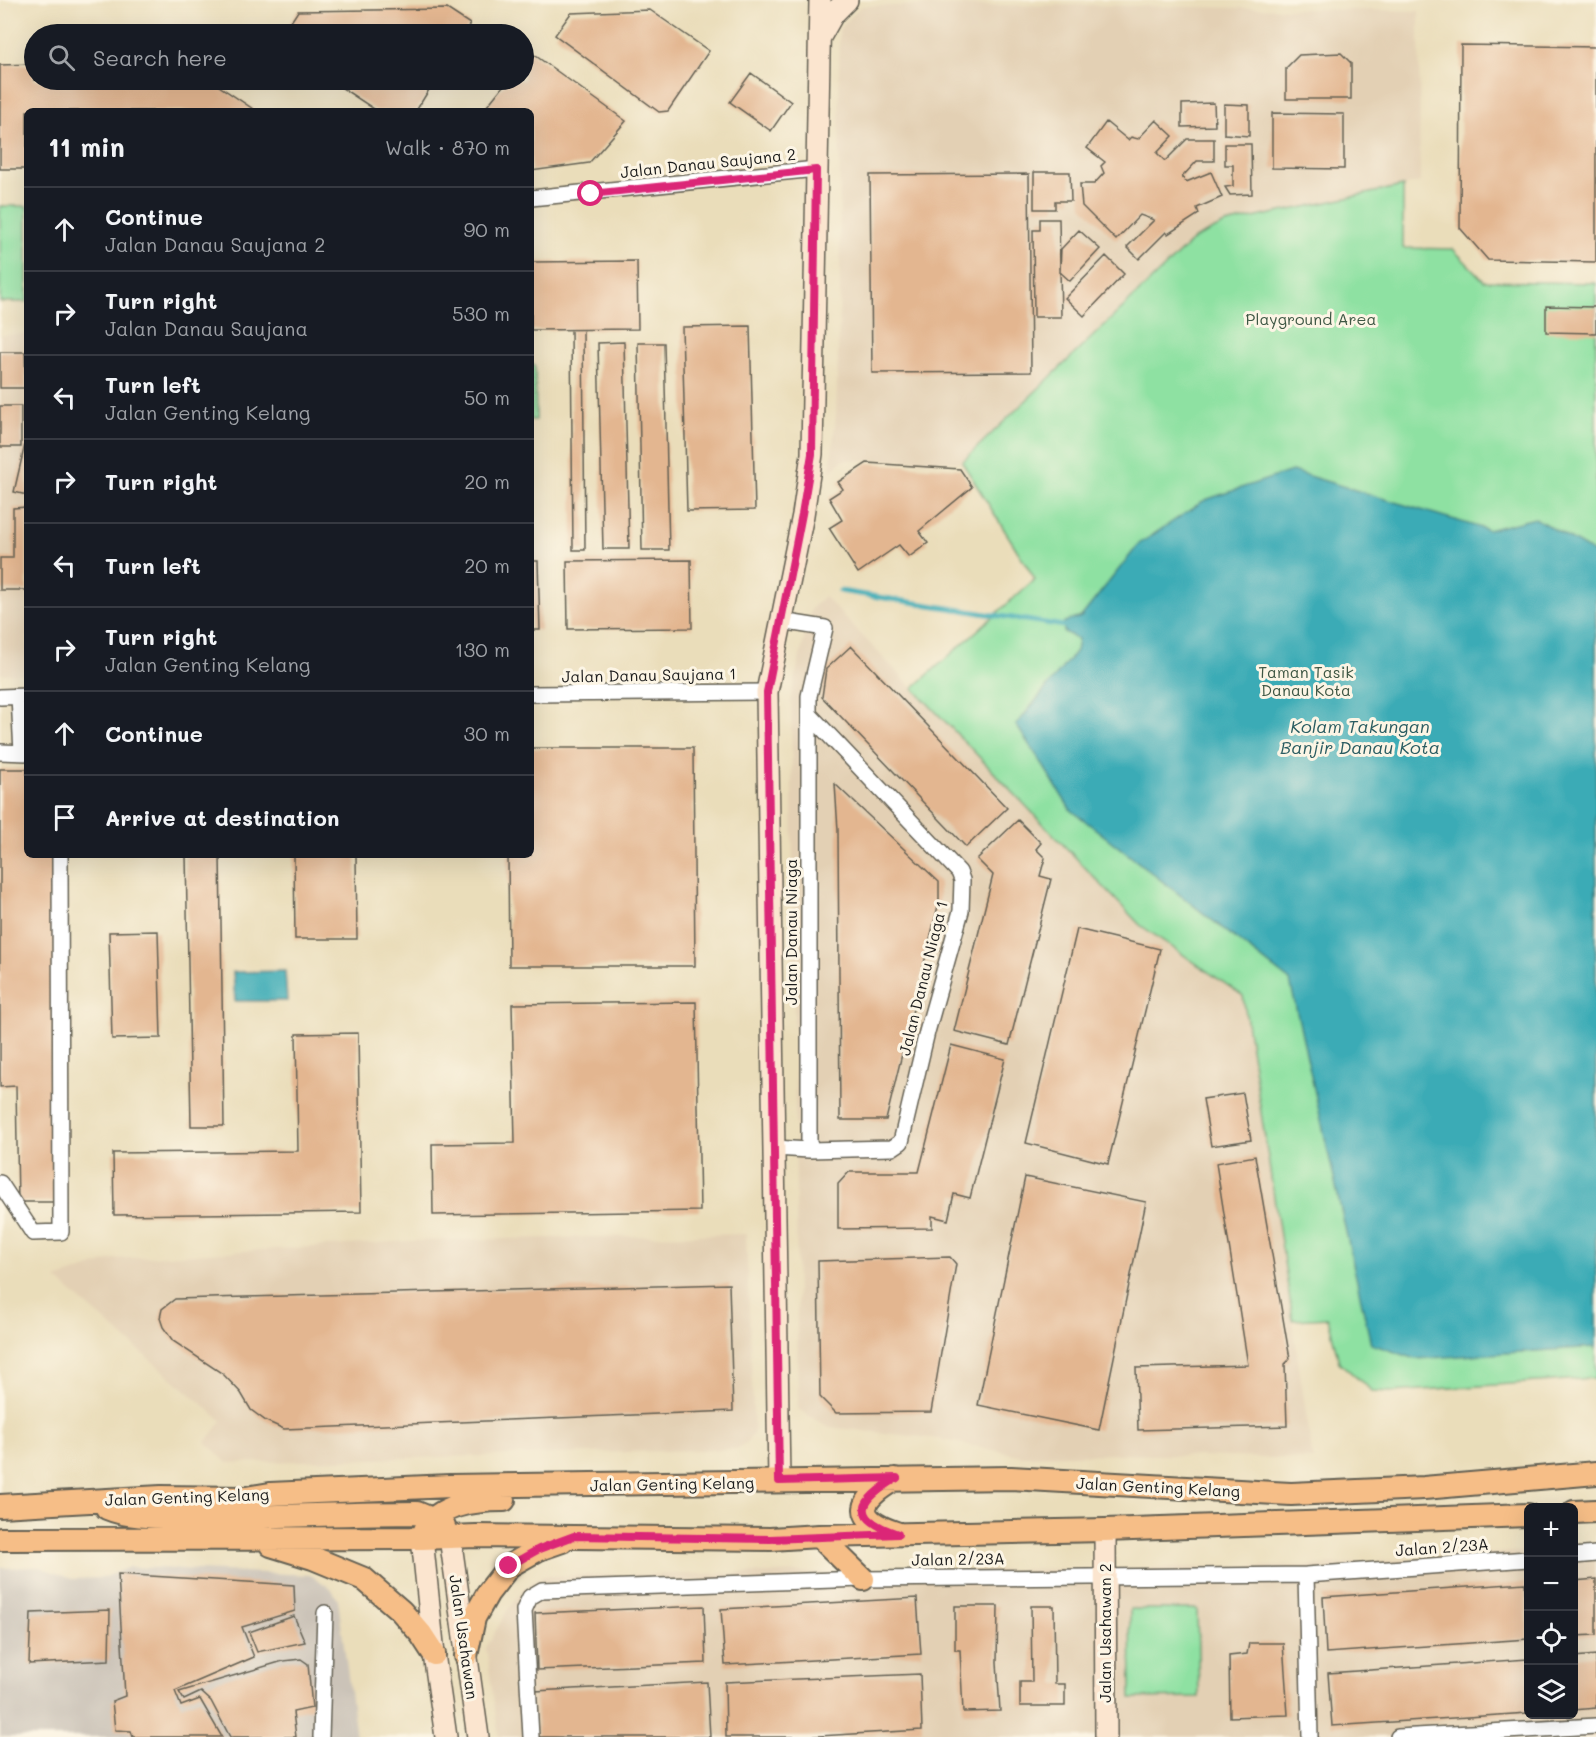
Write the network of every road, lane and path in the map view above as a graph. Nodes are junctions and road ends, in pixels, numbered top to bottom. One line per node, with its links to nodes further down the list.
1 (820, 0): 3 (street)
2 (847, 0): 3 (street)
3 (820, 37): 4 (street)
4 (816, 170): 5 (street, Jalan Danau Saujana 2); 6 (street)
5 (534, 198)
6 (781, 621): 7 (street); 11 (street, Jalan Danau Niaga)
7 (767, 692): 8 (street, Jalan Danau Saujana 1); 15 (street)
8 (534, 694)
9 (0, 697): 10 (street)
10 (23, 697): 13 (street)
11 (809, 714): 16 (street, Jalan Danau Niaga); 16 (street, Jalan Danau Niaga 1)
12 (0, 752): 13 (street)
13 (24, 752)
14 (60, 858): 17 (street)
15 (774, 1148): 16 (street, Jalan Danau Niaga 1); 21 (street)
16 (809, 1150)
17 (0, 1183)
18 (1596, 1473): 19 (main road, Jalan Genting Kelang)
19 (897, 1478): 20 (main road, Jalan Genting Kelang); 29 (main road)
20 (807, 1480): 21 (main road, Jalan Genting Kelang); 27 (main road)
21 (779, 1481): 22 (main road, Jalan Genting Kelang)
22 (89, 1501): 23 (main road, Jalan Genting Kelang); 27 (main road)
23 (0, 1506)
24 (1596, 1511): 25 (main road)
25 (1578, 1512)
26 (1524, 1515): 28 (main road, Jalan Genting Kelang)
27 (427, 1528): 32 (main road); 33 (main road); 42 (street, Jalan Usahawan)
28 (1105, 1530): 29 (main road, Jalan Genting Kelang); 39 (street, Jalan Usahawan 2)
29 (898, 1534): 31 (main road, Jalan Genting Kelang)
30 (574, 1536): 31 (main road, Jalan Genting Kelang); 32 (main road, Jalan Genting Kelang); 43 (main road)
31 (819, 1536): 40 (main road)
32 (450, 1537): 43 (street, Jalan Usahawan)
33 (245, 1538): 34 (main road); 42 (main road)
34 (0, 1539)
35 (1596, 1554): 36 (street)
36 (1578, 1556)
37 (1524, 1559): 38 (street, Jalan 2/23A)
38 (1306, 1575): 39 (street, Jalan 2/23A); 50 (street)
39 (1105, 1576): 40 (street, Jalan 2/23A); 49 (street, Jalan Usahawan 2)
40 (862, 1579): 48 (street, Jalan 2/23A)
41 (325, 1613): 45 (street)
42 (434, 1654): 46 (street, Jalan Usahawan)
43 (466, 1656): 47 (street, Jalan Usahawan)
44 (1596, 1726): 51 (street)
45 (321, 1737)
46 (446, 1737)
47 (478, 1737)
48 (531, 1737)
49 (1106, 1737)
50 (1310, 1737)
51 (1398, 1737)

